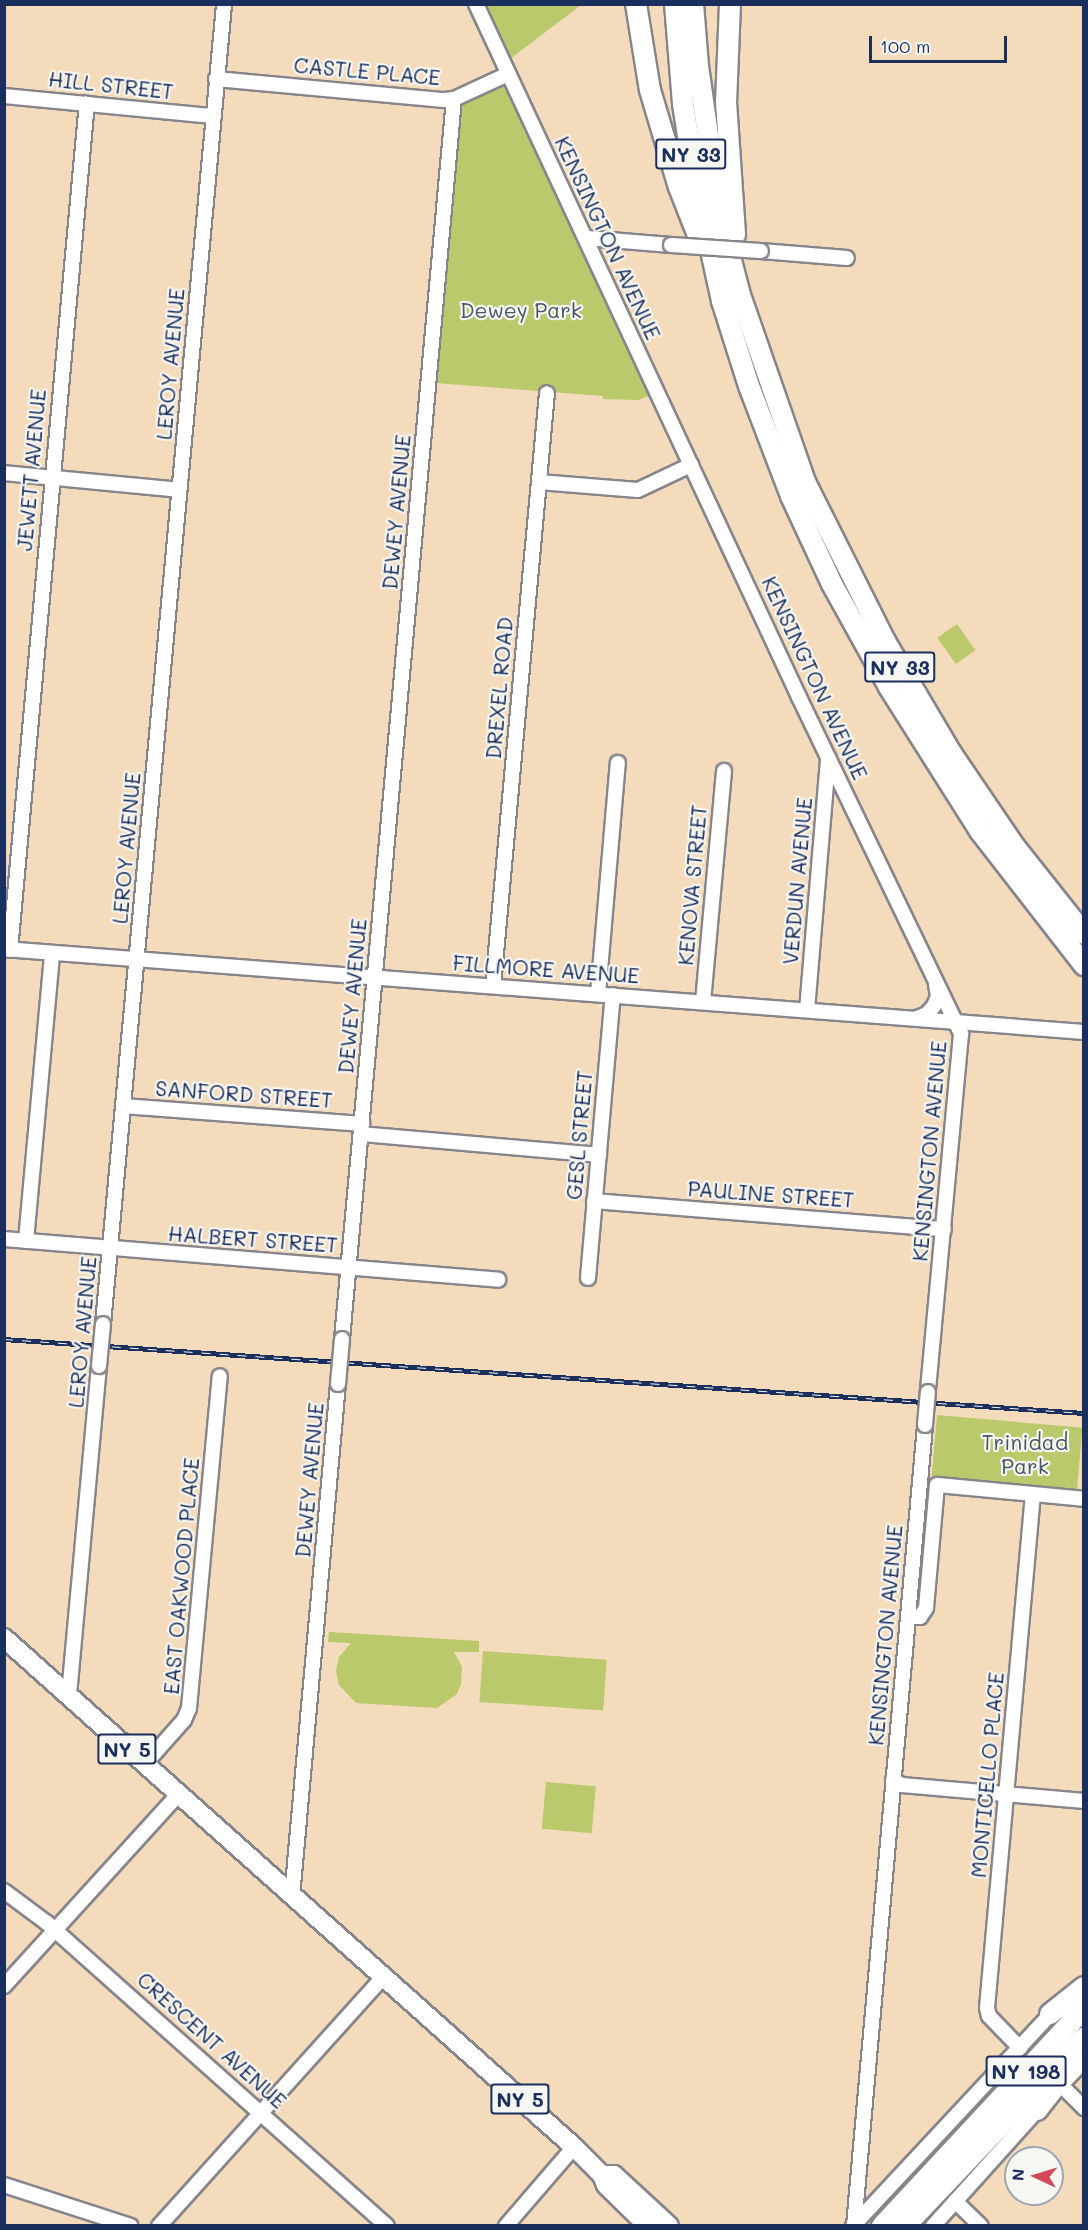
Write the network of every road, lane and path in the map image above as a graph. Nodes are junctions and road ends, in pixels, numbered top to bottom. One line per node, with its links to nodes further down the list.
1 (224, 4): 8 (street, LEROY AVENUE)
2 (476, 4): 7 (street, KENSINGTON AVENUE)
3 (636, 4): 15 (highway)
4 (675, 4): 15 (highway, NY 33)
5 (693, 4): 15 (highway, NY 33)
6 (730, 4): 15 (highway)
7 (508, 74): 10 (street, CASTLE PLACE); 13 (street, KENSINGTON AVENUE)
8 (216, 79): 10 (street, CASTLE PLACE); 12 (street, LEROY AVENUE)
9 (4, 96): 11 (street, HILL STREET)
10 (454, 99): 31 (street, DEWEY AVENUE)
11 (87, 103): 12 (street, HILL STREET); 19 (street, JEWETT AVENUE)
12 (213, 116): 21 (street, LEROY AVENUE)
13 (586, 238): 14 (street, bridge); 17 (street, KENSINGTON AVENUE)
14 (847, 258)
15 (731, 298): 25 (highway, NY 33); 29 (highway, NY 33)
16 (547, 393): 20 (street, DREXEL ROAD)
17 (691, 465): 20 (street); 22 (street, KENSINGTON AVENUE)
18 (4, 473): 19 (street)
19 (52, 477): 21 (street); 26 (street, JEWETT AVENUE)
20 (539, 482): 32 (street, DREXEL ROAD)
21 (179, 490): 28 (street, LEROY AVENUE)
22 (829, 756): 30 (street, KENSINGTON AVENUE); 36 (street, VERDUN AVENUE)
23 (618, 764): 33 (street)
24 (724, 771): 35 (street, KENOVA STREET)
25 (1083, 934)
26 (7, 949): 27 (street, FILLMORE AVENUE)
27 (52, 953): 28 (street, FILLMORE AVENUE); 46 (street)
28 (137, 959): 31 (street, FILLMORE AVENUE); 40 (street, LEROY AVENUE)
29 (1083, 965)
30 (934, 976): 37 (street); 38 (street, KENSINGTON AVENUE)
31 (375, 978): 32 (street, FILLMORE AVENUE); 41 (street, DEWEY AVENUE)
32 (493, 986): 33 (street, FILLMORE AVENUE)
33 (598, 994): 34 (street, FILLMORE AVENUE)
34 (613, 996): 35 (street, FILLMORE AVENUE); 42 (street, GESL STREET)
35 (703, 1002): 36 (street, FILLMORE AVENUE)
36 (807, 1010): 37 (street, FILLMORE AVENUE)
37 (915, 1018): 38 (street, FILLMORE AVENUE)
38 (956, 1022): 39 (street, FILLMORE AVENUE); 44 (street, KENSINGTON AVENUE)
39 (1083, 1032)
40 (123, 1106): 41 (street, SANFORD STREET); 47 (street, LEROY AVENUE)
41 (361, 1129): 42 (street, SANFORD STREET); 48 (street, DEWEY AVENUE)
42 (599, 1155): 43 (street, GESL STREET)
43 (594, 1202): 44 (street, PAULINE STREET); 49 (street, GESL STREET)
44 (944, 1228): 54 (street, KENSINGTON AVENUE, bridge)
45 (4, 1239): 46 (street, HALBERT STREET)
46 (26, 1241): 47 (street, HALBERT STREET)
47 (110, 1249): 48 (street, HALBERT STREET); 56 (street, LEROY AVENUE, bridge)
48 (349, 1267): 50 (street, HALBERT STREET); 63 (street, DEWEY AVENUE, bridge)
49 (588, 1278)
50 (498, 1280)
51 (220, 1376): 57 (street, EAST OAKWOOD PLACE)
52 (1033, 1494): 53 (street); 54 (street); 59 (street, MONTICELLO PLACE)
53 (1083, 1499)
54 (908, 1617): 58 (street, KENSINGTON AVENUE)
55 (4, 1638): 56 (main road, NY 5)
56 (69, 1695): 57 (main road, NY 5)
57 (144, 1764): 60 (main road, NY 5)
58 (893, 1780): 59 (street); 83 (street, KENSINGTON AVENUE)
59 (1006, 1794): 61 (street); 72 (street, MONTICELLO PLACE)
60 (178, 1795): 63 (main road, NY 5); 64 (street)
61 (1083, 1801)
62 (4, 1891): 64 (street, CRESCENT AVENUE)
63 (292, 1897): 65 (main road, NY 5)
64 (54, 1929): 67 (street); 78 (street, CRESCENT AVENUE)
65 (383, 1977): 78 (street); 79 (main road, NY 5)
66 (1083, 1978): 70 (street)
67 (4, 1986)
68 (1083, 1986): 70 (highway)
69 (1083, 2008): 90 (highway, NY 198)
70 (1050, 2014): 72 (street)
71 (1083, 2038): 91 (highway, NY 198)
72 (1020, 2048): 83 (street)
73 (1083, 2053): 77 (highway)
74 (1083, 2061): 75 (street)
75 (1061, 2085): 76 (street); 77 (street)
76 (1083, 2108)
77 (1037, 2110): 82 (street)
78 (261, 2112): 85 (street); 86 (street, CRESCENT AVENUE)
79 (574, 2147): 80 (main road, NY 5); 87 (street)
80 (602, 2175): 88 (main road, NY 5); 89 (main road, NY 5)
81 (4, 2185): 84 (street)
82 (955, 2201): 92 (street); 93 (street)
83 (853, 2225)
84 (131, 2226)
85 (159, 2226)
86 (387, 2226)
87 (506, 2226)
88 (648, 2226)
89 (669, 2226)
90 (882, 2226)
91 (905, 2226)
92 (933, 2226)
93 (981, 2226)

